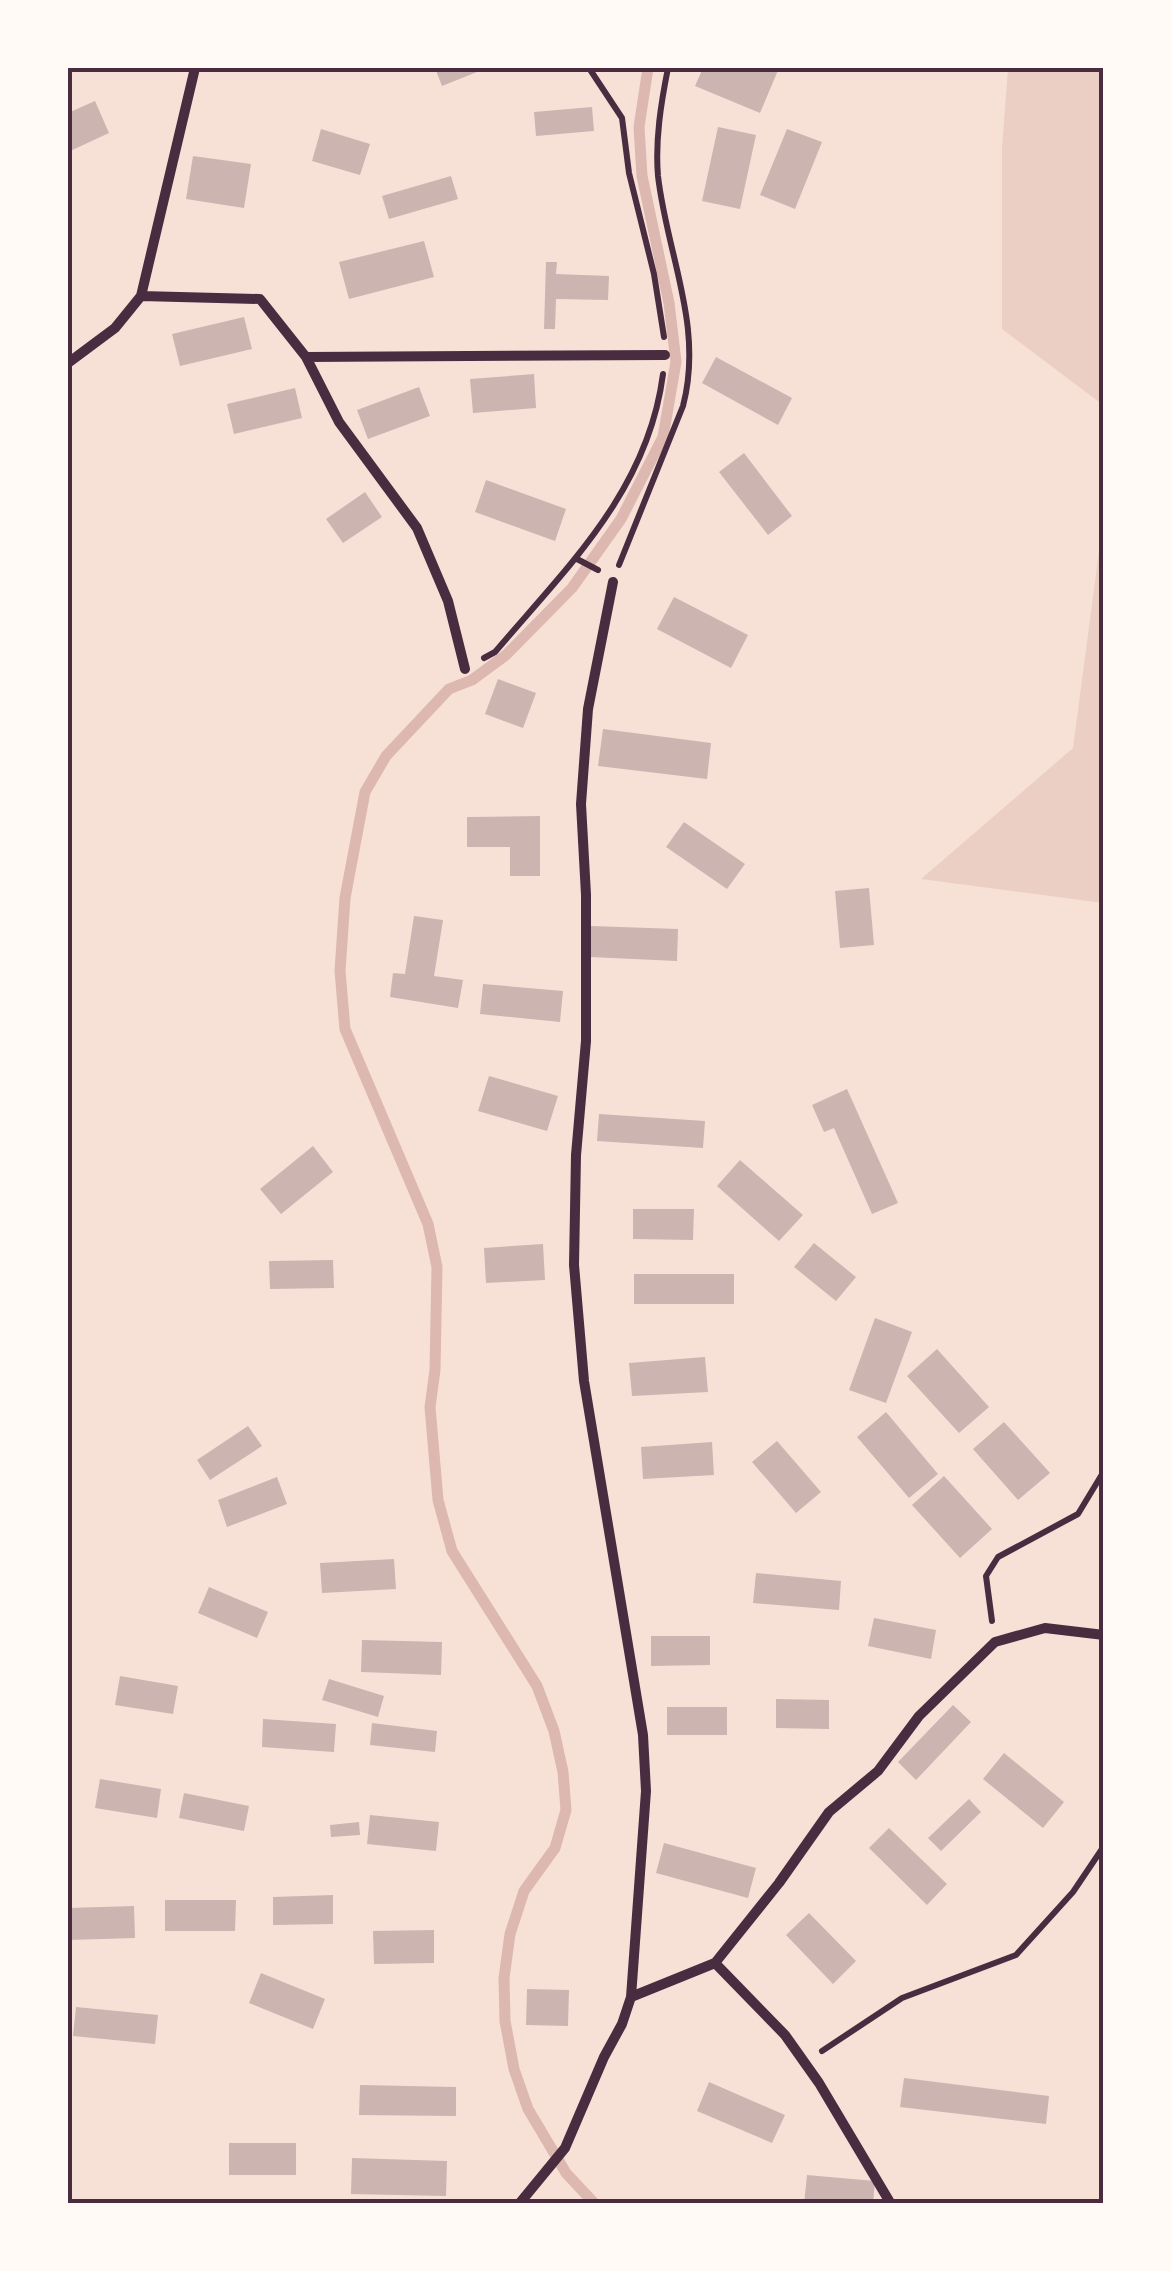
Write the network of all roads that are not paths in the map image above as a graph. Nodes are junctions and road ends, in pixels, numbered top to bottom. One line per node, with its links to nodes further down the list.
1 (195, 68): 2 (street)
2 (140, 296): 4 (street); 5 (street)
3 (665, 355): 4 (street)
4 (306, 358): 7 (street)
5 (68, 363)
6 (613, 582): 10 (street)
7 (465, 669)
8 (1104, 1635): 9 (street)
9 (715, 1963): 10 (street); 12 (street)
10 (630, 1996): 11 (street)
11 (519, 2204)
12 (891, 2204)

